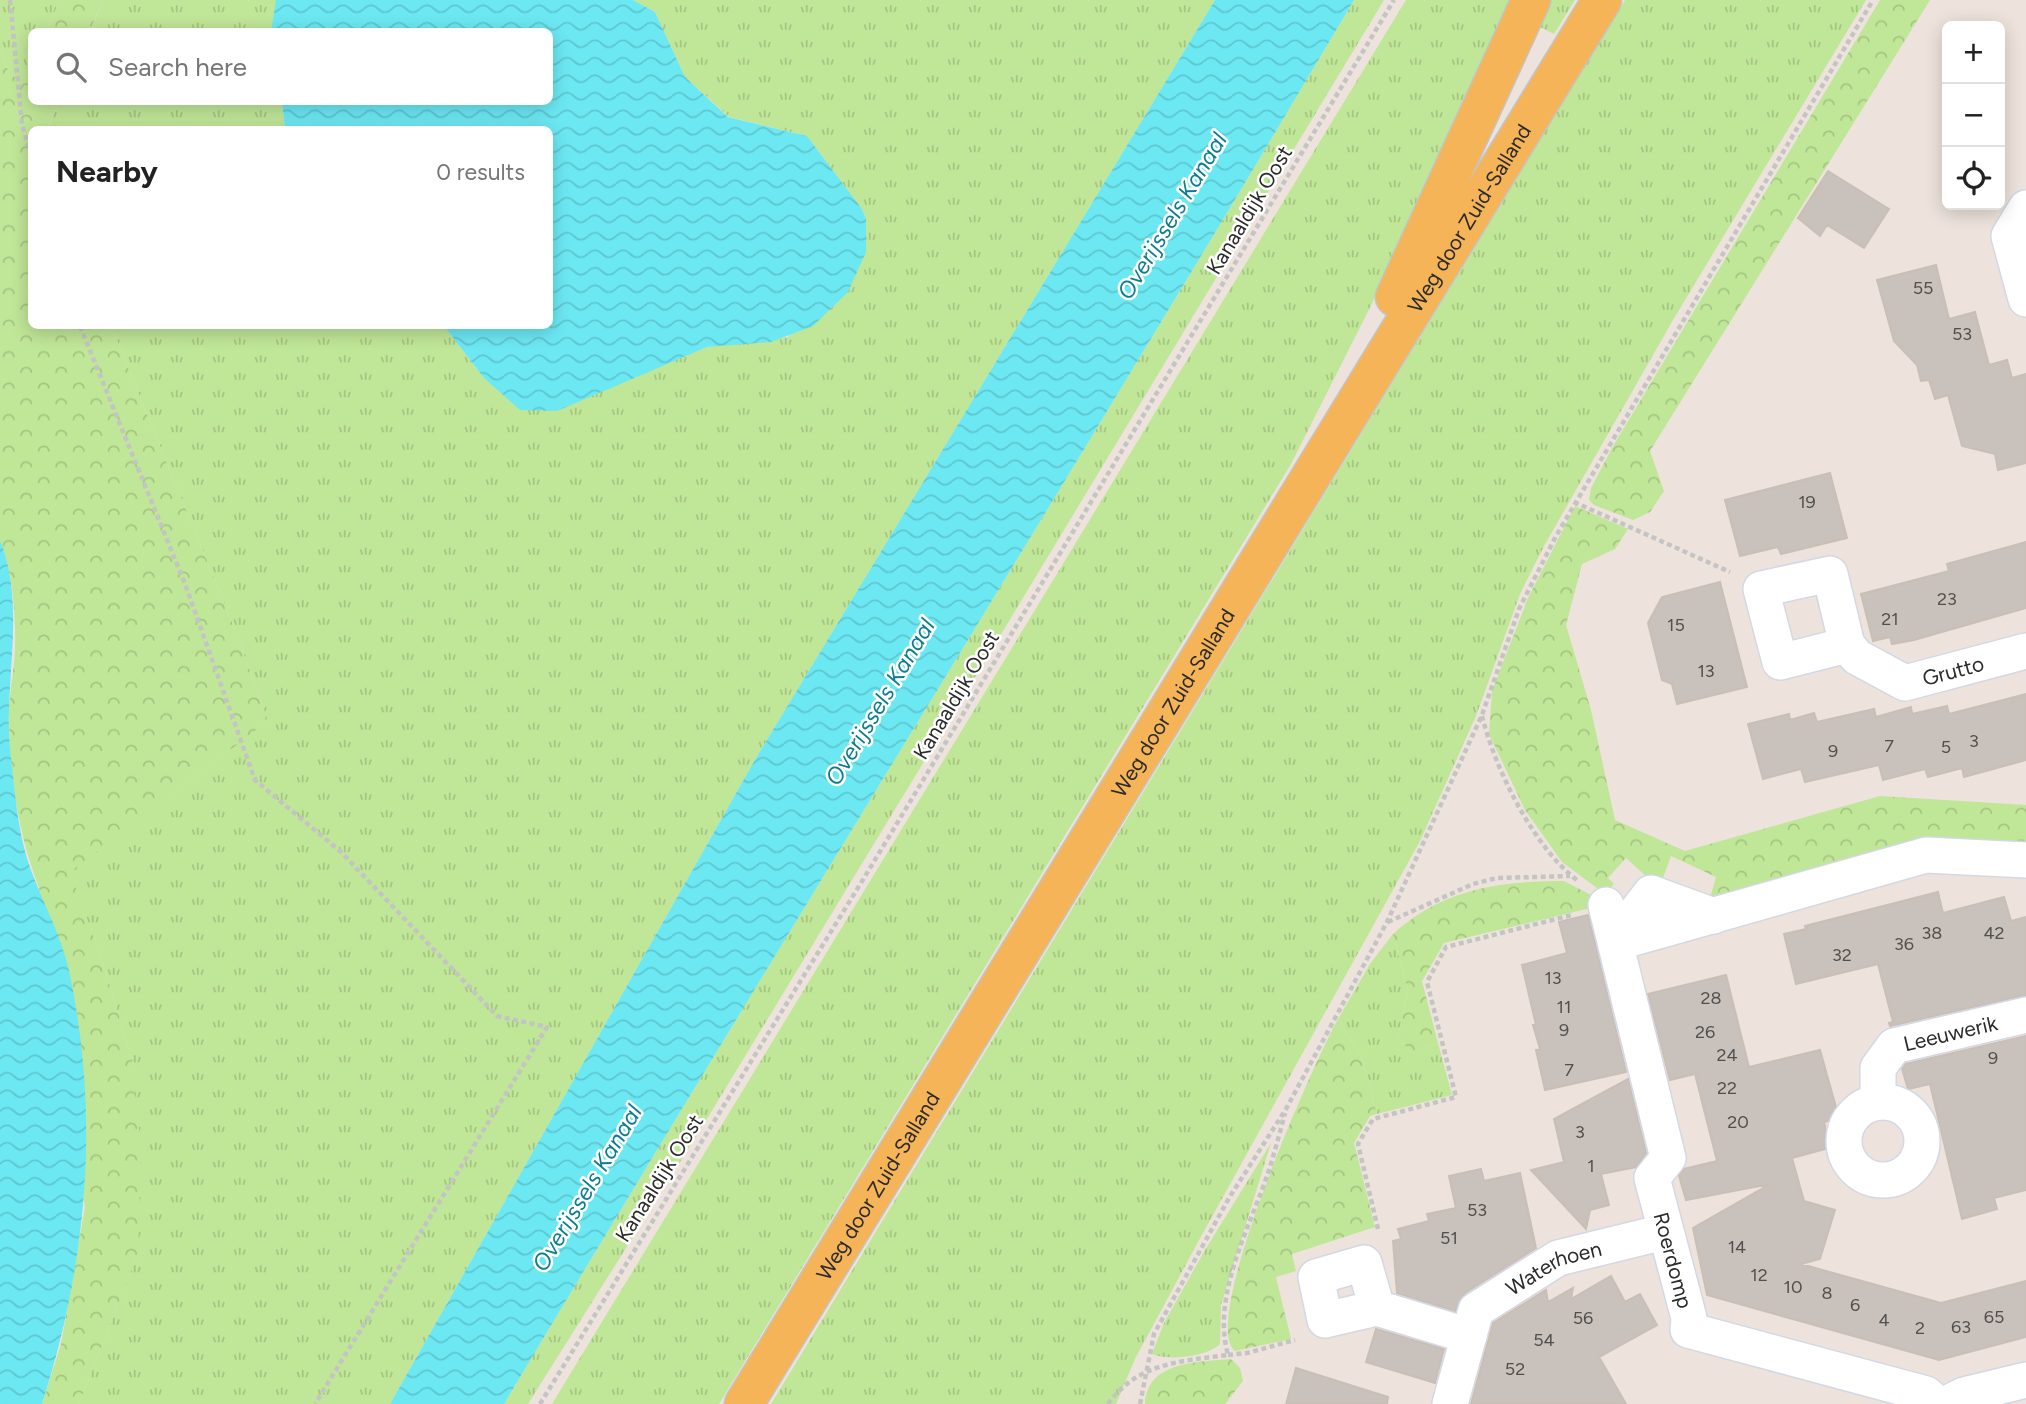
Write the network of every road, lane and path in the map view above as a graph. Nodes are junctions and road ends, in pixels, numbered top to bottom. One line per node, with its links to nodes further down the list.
1 (10, 0): 6 (path)
2 (1394, 0): 32 (path, Kanaaldijk Oost)
3 (1531, 0): 10 (main road)
4 (1602, 0): 10 (main road, Weg door Zuid-Salland)
5 (1873, 0): 11 (path)
6 (28, 144)
7 (2026, 208): 8 (street)
8 (2026, 299)
9 (81, 329): 31 (path)
10 (1309, 483): 33 (main road, Weg door Zuid-Salland)
11 (1574, 502): 12 (path); 15 (path)
12 (1761, 589): 13 (street); 13 (street)
13 (1847, 645): 14 (street, Grutto)
14 (2026, 651)
15 (1482, 715): 17 (path); 18 (path)
16 (2026, 860): 19 (street)
17 (1571, 876): 18 (path); 19 (path)
18 (1387, 922): 22 (path)
19 (1611, 924): 23 (street, Roerdomp); 24 (path)
20 (2026, 1015): 21 (street, Leeuwerik)
21 (1878, 1102)
22 (1286, 1109): 28 (path); 29 (path)
23 (1664, 1232): 27 (street, Waterhoen); 37 (street, Roerdomp)
24 (1364, 1263): 25 (street); 26 (street)
25 (1377, 1308): 26 (street); 27 (street)
26 (1325, 1320): 28 (path)
27 (1469, 1336): 36 (street, Waterhoen)
28 (1228, 1355): 29 (path)
29 (1146, 1370): 34 (path); 35 (path)
30 (2026, 1380): 38 (street)
31 (315, 1404)
32 (540, 1404)
33 (744, 1404)
34 (1108, 1404)
35 (1140, 1404)
36 (1450, 1404)
37 (1937, 1404)
38 (1946, 1404)

